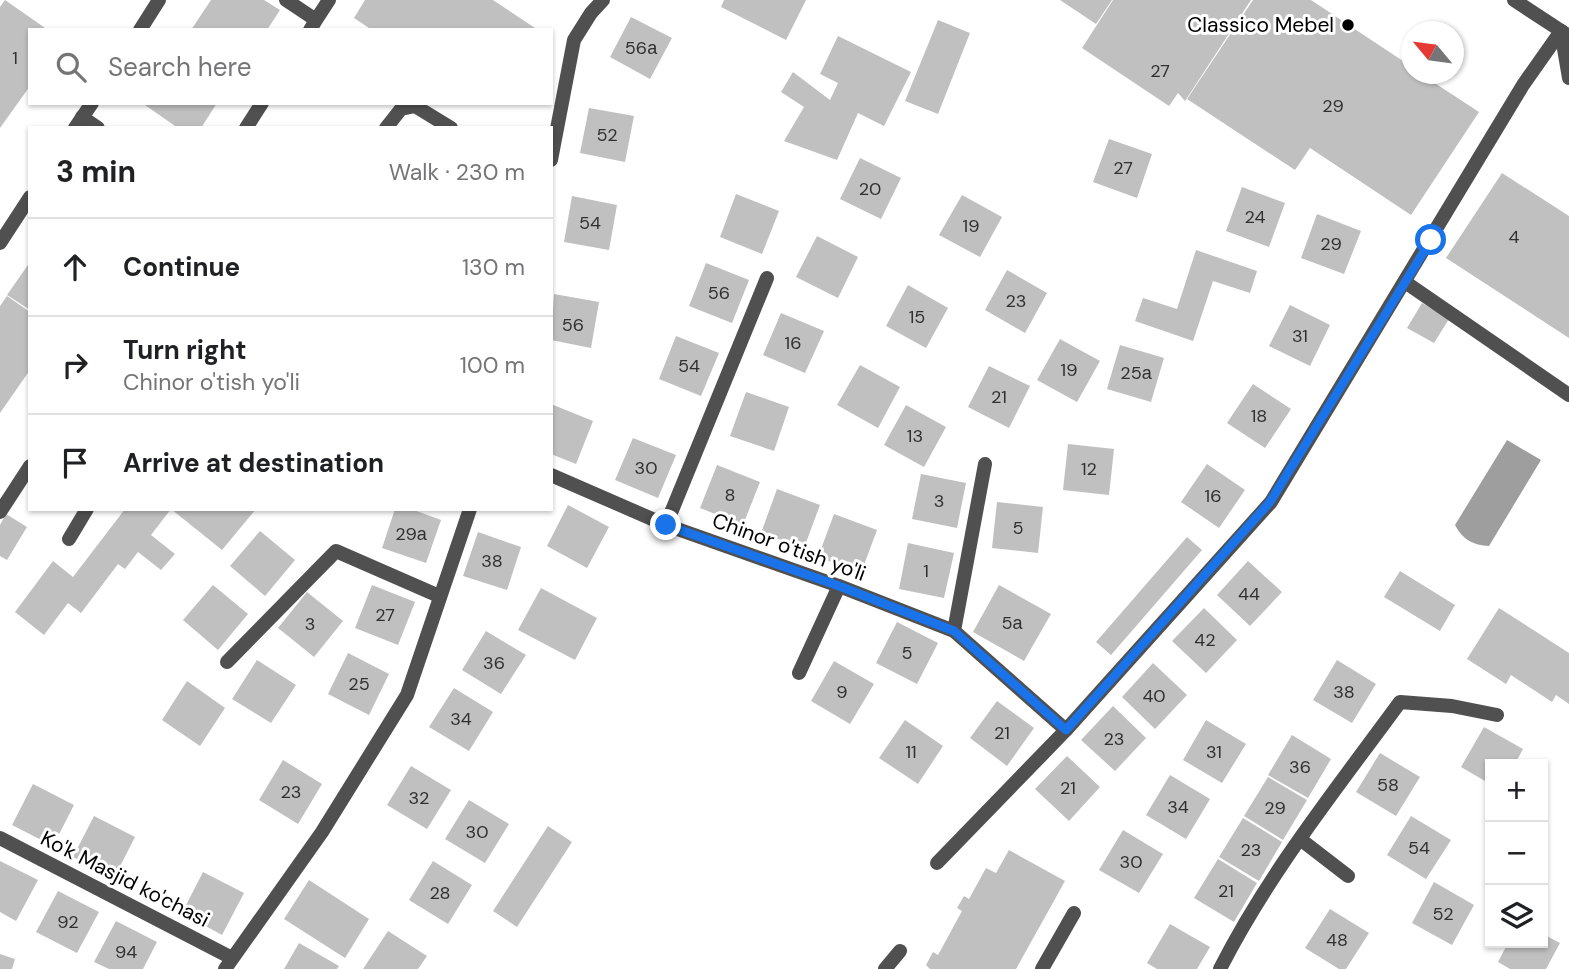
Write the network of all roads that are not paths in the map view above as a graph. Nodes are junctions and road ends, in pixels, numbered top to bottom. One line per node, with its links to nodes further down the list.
1 (159, 0): 7 (street)
2 (286, 0): 6 (street)
3 (329, 0): 6 (street)
4 (603, 0): 16 (street)
5 (1514, 0): 8 (street)
6 (313, 25)
7 (141, 28)
8 (1565, 34): 9 (street); 20 (street)
9 (1569, 78)
10 (91, 105): 12 (street)
11 (261, 105): 13 (street)
12 (79, 122)
13 (247, 126)
14 (388, 126): 15 (street)
15 (448, 126)
16 (553, 150)
17 (28, 200): 18 (street)
18 (0, 243)
19 (767, 278): 28 (street)
20 (1405, 282): 21 (street); 36 (street)
21 (1569, 395)
22 (985, 464): 32 (street)
23 (28, 469): 27 (street)
24 (553, 476): 28 (street, Chinor o'tish yo'li)
25 (86, 511): 29 (street)
26 (469, 511): 31 (street)
27 (0, 512)
28 (666, 525): 30 (street, Chinor o'tish yo'li)
29 (69, 539)
30 (839, 586): 32 (street, Chinor o'tish yo'li); 34 (street)
31 (439, 596): 33 (street); 43 (street)
32 (954, 631): 36 (street, Chinor o'tish yo'li)
33 (227, 662)
34 (799, 673)
35 (1497, 715): 38 (street)
36 (1066, 730): 39 (street)
37 (0, 838): 43 (street, Ko'k Masjid ko'chasi)
38 (1300, 839): 40 (street); 46 (street)
39 (937, 863)
40 (1348, 876)
41 (1074, 913): 45 (street)
42 (900, 951): 44 (street)
43 (228, 963)
44 (884, 969)
45 (1042, 969)
46 (1220, 969)

